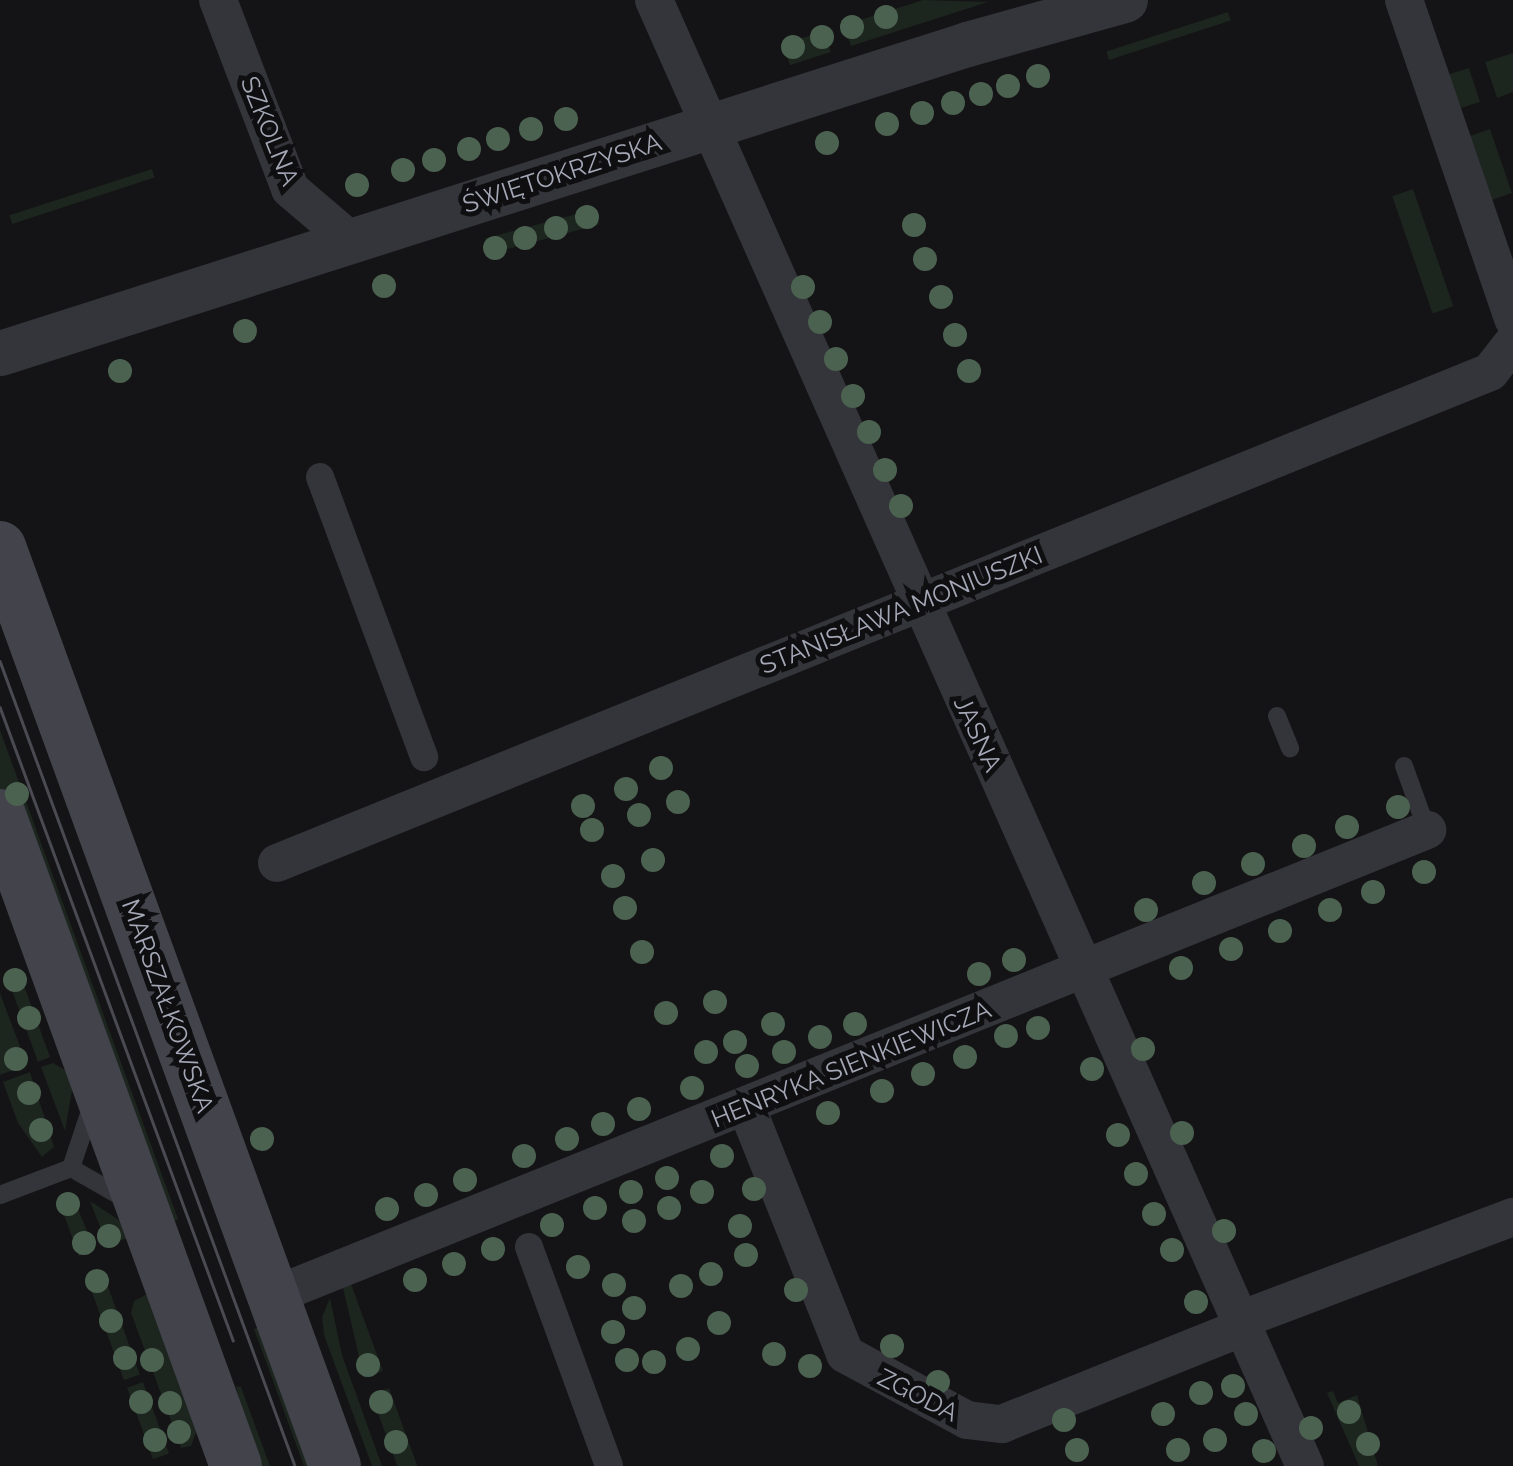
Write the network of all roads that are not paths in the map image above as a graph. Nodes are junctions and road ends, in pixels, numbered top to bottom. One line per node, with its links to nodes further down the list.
1 (218, 0): 6 (street, SZKOLNA)
2 (654, 0): 5 (street, JASNA)
3 (1125, 0): 5 (street, ŚWIĘTOKRZYSKA)
4 (1404, 0): 7 (street)
5 (705, 127): 6 (street, ŚWIĘTOKRZYSKA); 12 (street, JASNA)
6 (351, 241): 9 (street, ŚWIĘTOKRZYSKA)
7 (1513, 317)
8 (1513, 343): 12 (street, STANISŁAWA MONIUSZKI)
9 (0, 352)
10 (320, 477): 15 (street)
11 (0, 547): 28 (main road, MARSZAŁKOWSKA)
12 (918, 603): 19 (street, STANISŁAWA MONIUSZKI); 20 (street, JASNA)
13 (1276, 716): 14 (lane)
14 (1290, 749)
15 (424, 757)
16 (1404, 766): 18 (lane)
17 (0, 815): 21 (main road)
18 (1428, 830): 20 (street, HENRYKA SIENKIEWICZA)
19 (277, 863)
20 (1083, 970): 22 (street, HENRYKA SIENKIEWICZA); 29 (street, JASNA)
21 (90, 1064): 23 (lane); 26 (main road)
22 (746, 1106): 28 (street, HENRYKA SIENKIEWICZA); 29 (street, ZGODA)
23 (71, 1168): 24 (lane); 26 (lane)
24 (0, 1195)
25 (1513, 1216): 29 (street, ZGODA)
26 (146, 1218): 30 (main road)
27 (530, 1247): 32 (street)
28 (273, 1296): 31 (main road, MARSZAŁKOWSKA)
29 (1241, 1324): 33 (street, JASNA)
30 (236, 1466)
31 (335, 1466)
32 (609, 1466)
33 (1304, 1466)

